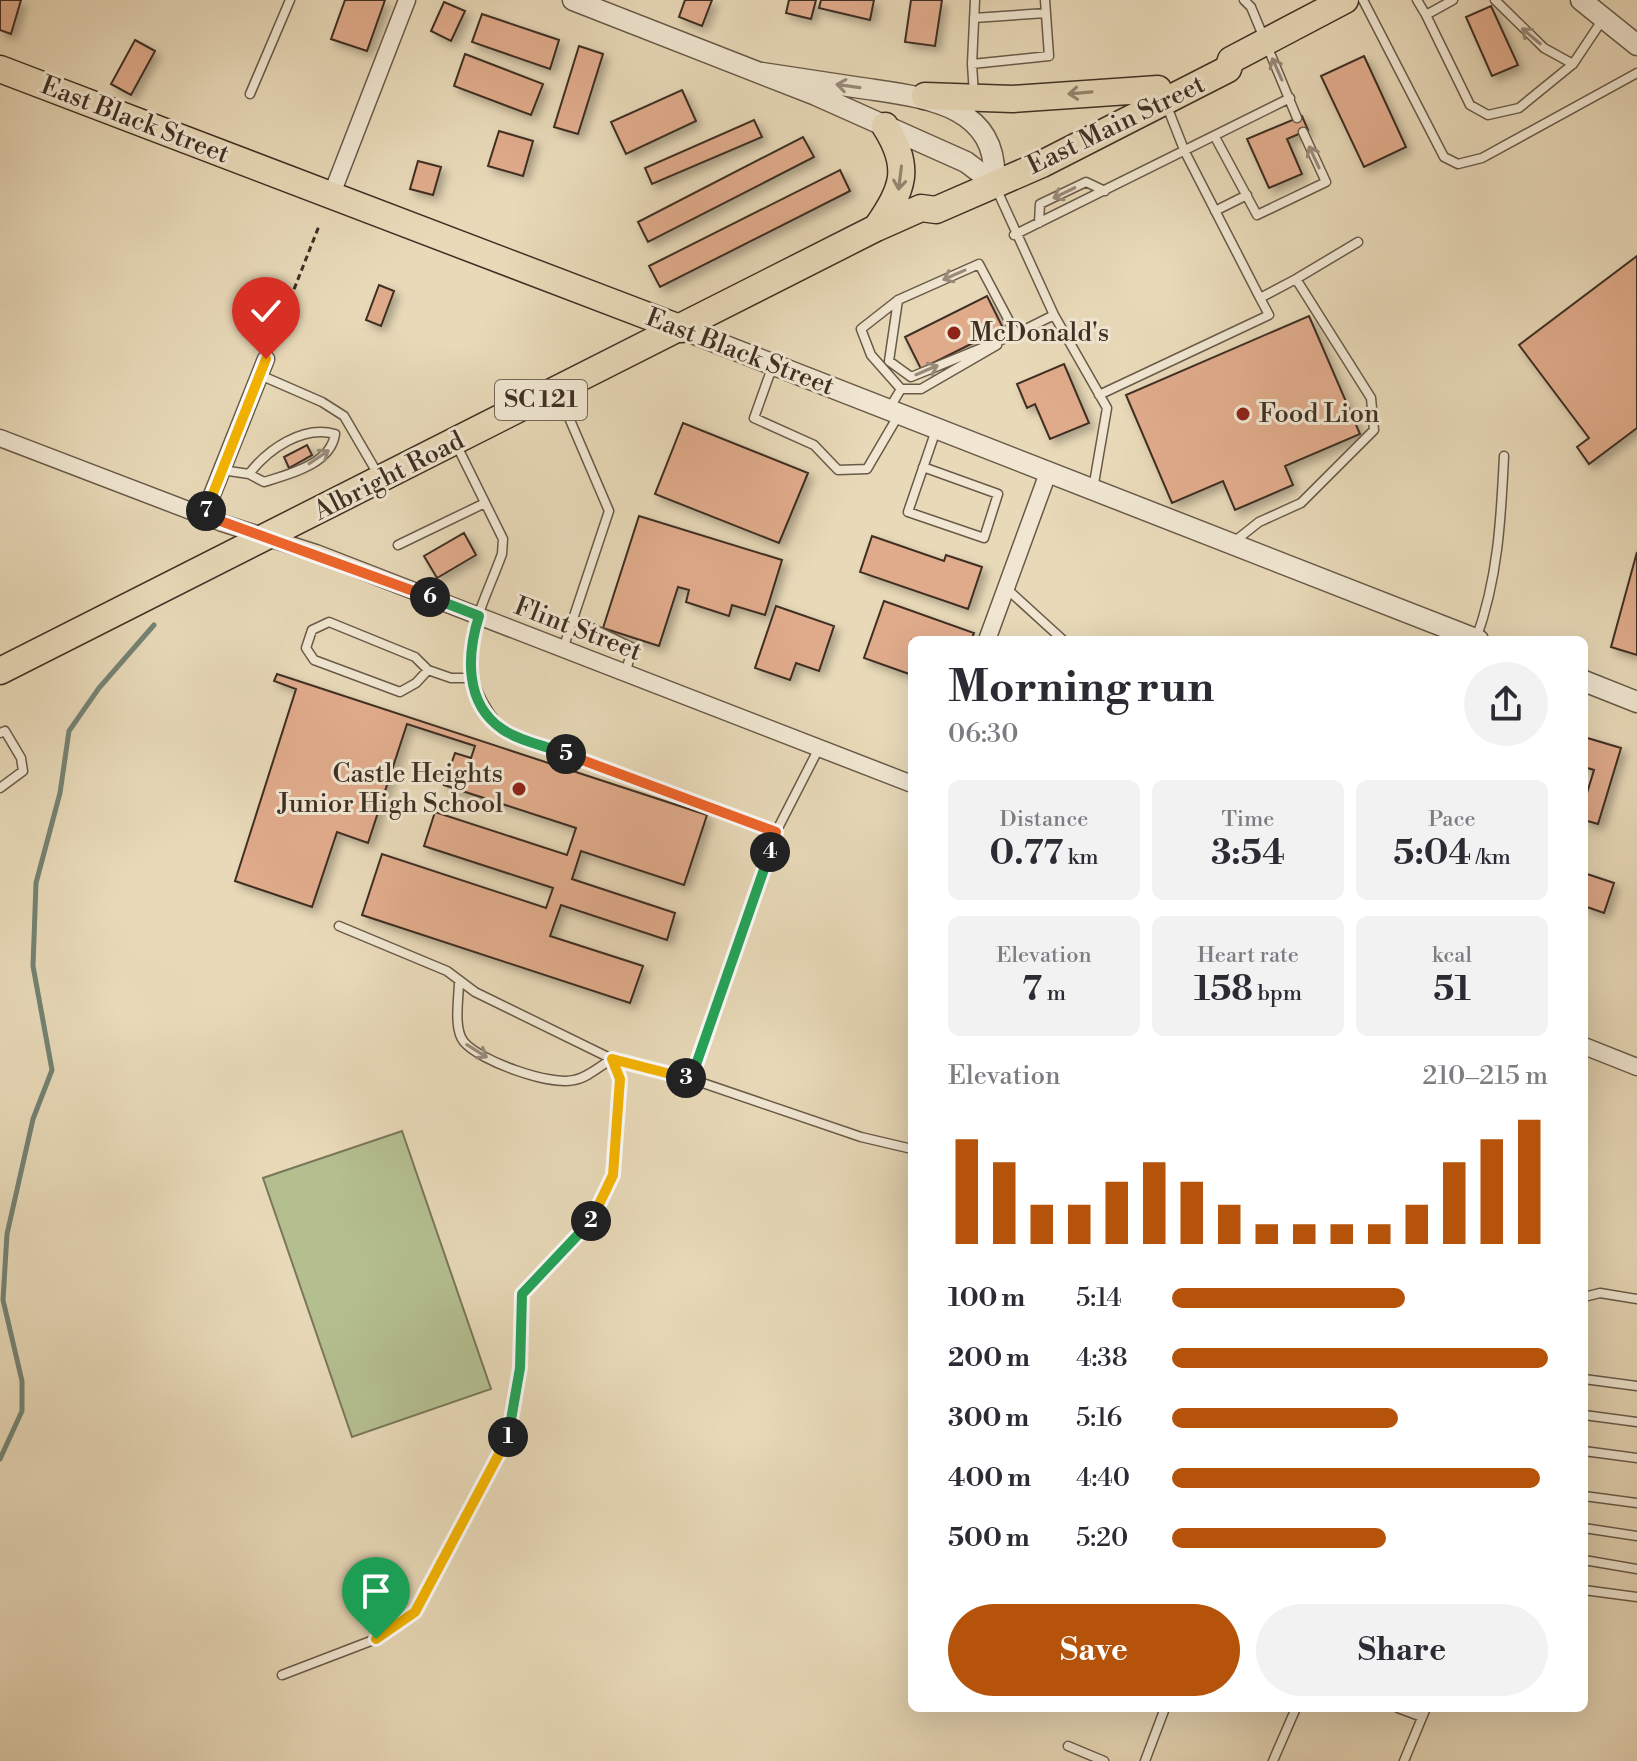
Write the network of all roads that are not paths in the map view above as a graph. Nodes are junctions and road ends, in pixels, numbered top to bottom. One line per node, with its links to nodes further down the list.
1 (290, 0): 24 (lane)
2 (407, 0): 37 (street)
3 (574, 0): 22 (street, East Main Street)
4 (975, 0): 15 (lane)
5 (1045, 0): 13 (lane)
6 (1244, 0): 17 (lane)
7 (1345, 0): 17 (main road, East Main Street)
8 (1363, 0): 23 (lane)
9 (1417, 0): 14 (lane)
10 (1453, 0): 14 (lane)
11 (1495, 0): 20 (lane, one-way to 11)
12 (1581, 0): 16 (street)
13 (1046, 13): 15 (lane); 19 (lane)
14 (1426, 15): 20 (lane)
15 (974, 18): 19 (lane)
16 (1603, 18): 18 (street); 20 (lane)
17 (1264, 40): 26 (main road, East Main Street); 28 (lane, one-way to 17)
18 (1637, 45)
19 (972, 64): 27 (lane)
20 (1573, 64)
21 (0, 69): 37 (main road, East Black Street)
22 (762, 73): 25 (street, East Main Street, one-way to 22); 30 (street, East Main Street)
23 (1637, 73)
24 (250, 94)
25 (925, 96): 27 (main road); 34 (street, East Main Street)
26 (1162, 96): 27 (main road, one-way to 27); 33 (lane); 34 (main road, East Main Street)
27 (975, 98)
28 (1290, 98): 29 (lane); 32 (lane)
29 (1297, 118)
30 (885, 126): 34 (street, East Main Street); 40 (main road, one-way to 40)
31 (1303, 132): 36 (lane, one-way to 31)
32 (1215, 137): 33 (lane); 36 (lane)
33 (1185, 152): 35 (lane); 38 (lane)
34 (988, 174): 40 (main road, Albright Road); 41 (lane)
35 (1105, 191): 39 (lane); 39 (lane, one-way to 39)
36 (1247, 195): 38 (lane)
37 (331, 196): 47 (main road, East Black Street)
38 (1215, 211): 44 (lane)
39 (1039, 223): 41 (lane)
40 (876, 228): 47 (main road, Albright Road)
41 (1014, 235): 46 (lane)
42 (1358, 242): 43 (lane)
43 (1296, 279): 44 (lane); 71 (lane)
44 (1260, 298): 54 (lane)
45 (898, 300): 48 (lane, one-way to 45); 48 (lane, one-way to 48); 52 (lane)
46 (1054, 315): 48 (lane); 54 (lane)
47 (682, 329): 50 (street, East Black Street); 53 (main road, Albright Road / SC 121)
48 (1016, 334): 52 (lane)
49 (266, 359): 51 (street)
50 (773, 365): 55 (street, East Black Street); 55 (lane)
51 (260, 375): 56 (lane); 63 (street)
52 (901, 389): 55 (lane)
53 (558, 392): 60 (main road, Albright Road / SC 121); 75 (lane)
54 (1099, 395): 67 (lane)
55 (894, 412): 57 (street, East Black Street)
56 (349, 425): 58 (lane); 66 (lane)
57 (936, 429): 62 (lane); 64 (street, East Black Street)
58 (335, 434): 65 (lane); 65 (lane, one-way to 58)
59 (0, 438): 69 (street, Flint Street)
60 (455, 443): 66 (main road, Albright Road / SC 121); 68 (lane)
61 (1504, 456): 79 (lane)
62 (923, 467): 62 (lane)
63 (222, 470): 65 (lane); 69 (street)
64 (1048, 473): 67 (street, East Black Street); 73 (street)
65 (249, 474)
66 (382, 480): 70 (main road, Albright Road / SC 121)
67 (1093, 490): 71 (street, East Black Street)
68 (485, 503): 72 (lane); 74 (lane)
69 (204, 515): 70 (street, Flint Street)
70 (268, 537): 74 (street, Flint Street); 82 (main road, Albright Road / SC 121)
71 (1231, 544): 78 (street, East Black Street)
72 (398, 545)
73 (1007, 589): 76 (street); 77 (lane)
74 (479, 616): 80 (street, Flint Street); 84 (lane)
75 (573, 619): 80 (lane); 83 (lane)
76 (989, 636)
77 (1059, 636)
78 (1467, 636)
79 (1478, 636)
80 (563, 649): 83 (street, Flint Street)
81 (428, 670): 81 (lane); 84 (lane)
82 (0, 671)
83 (625, 673): 88 (street, Flint Street)
84 (471, 678): 91 (lane)
85 (1588, 683): 86 (street)
86 (1637, 702)
87 (0, 733): 90 (lane)
88 (819, 748): 89 (street, Flint Street); 91 (lane)
89 (908, 782)
90 (0, 788)
91 (776, 832): 97 (lane)
92 (339, 926): 93 (lane)
93 (459, 981): 95 (lane); 95 (lane, one-way to 95)
94 (1588, 1048): 96 (street)
95 (612, 1059): 97 (lane); 115 (lane)
96 (1637, 1067)
97 (691, 1079): 98 (lane)
98 (908, 1148)
99 (1588, 1296): 100 (lane)
100 (1637, 1299)
101 (1588, 1380): 102 (lane)
102 (1637, 1386)
103 (1588, 1416): 104 (lane)
104 (1637, 1422)
105 (1588, 1452): 106 (lane)
106 (1637, 1458)
107 (1588, 1497): 108 (lane)
108 (1637, 1503)
109 (1588, 1529): 110 (lane)
110 (1637, 1536)
111 (1588, 1561): 112 (lane)
112 (1637, 1569)
113 (1588, 1591): 114 (lane)
114 (1637, 1597)
115 (282, 1675)
116 (1163, 1712): 121 (lane)
117 (1294, 1712): 122 (lane)
118 (1424, 1712): 123 (lane)
119 (1068, 1746): 120 (lane)
120 (1104, 1761)
121 (1145, 1761)
122 (1273, 1761)
123 (1404, 1761)

